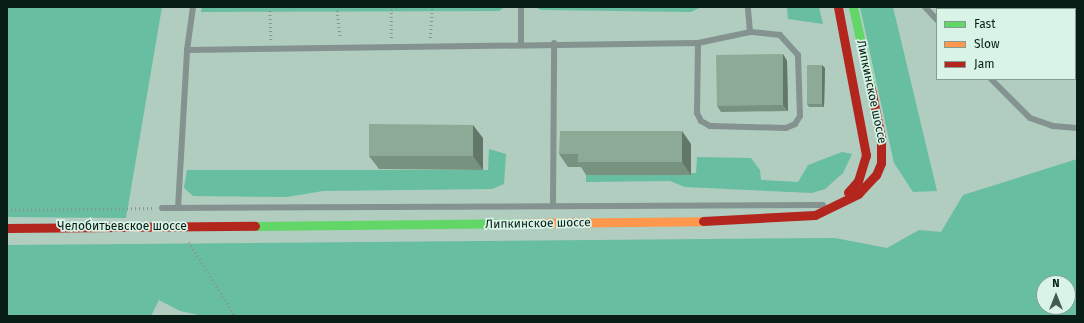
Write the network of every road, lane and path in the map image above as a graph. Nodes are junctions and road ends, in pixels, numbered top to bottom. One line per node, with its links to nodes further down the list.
1 (193, 7): 20 (lane)
2 (270, 7): 19 (path)
3 (337, 7): 18 (path)
4 (395, 7): 17 (path)
5 (432, 7): 16 (path)
6 (521, 7): 13 (lane)
7 (748, 7): 12 (lane)
8 (838, 7): 23 (street, Липкинское шоссе)
9 (853, 7): 24 (street, Липкинское шоссе)
10 (925, 7): 11 (lane)
11 (936, 19)
12 (750, 32): 15 (lane); 15 (lane)
13 (521, 42): 14 (lane); 16 (lane)
14 (554, 43): 15 (lane); 26 (lane)
15 (698, 43)
16 (429, 45): 17 (lane)
17 (392, 46): 18 (lane)
18 (340, 47): 19 (lane)
19 (272, 48): 20 (lane)
20 (187, 50): 28 (lane)
21 (992, 80): 22 (lane)
22 (1077, 128)
23 (863, 133): 24 (street); 25 (street, Липкинское шоссе)
24 (868, 184): 25 (street, Липкинское шоссе)
25 (836, 205): 26 (lane); 31 (street, Липкинское шоссе)
26 (553, 206): 28 (lane)
27 (162, 208): 28 (lane); 29 (path)
28 (178, 208)
29 (7, 210)
30 (179, 227): 31 (street, Челобитьевское шоссе); 32 (street, Челобитьевское шоссе); 33 (path)
31 (238, 227)
32 (7, 228)
33 (235, 316)

